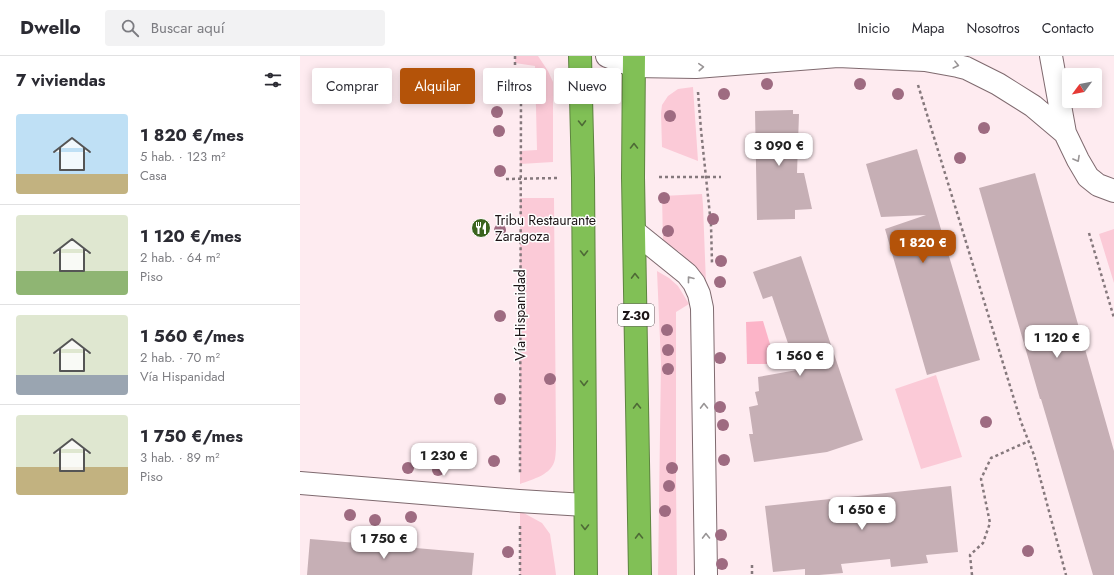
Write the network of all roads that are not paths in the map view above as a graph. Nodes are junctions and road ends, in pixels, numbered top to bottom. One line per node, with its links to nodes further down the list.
1 (580, 56): 10 (highway, one-way to 10)
2 (607, 56): 5 (street)
3 (1051, 56): 6 (street)
4 (819, 57): 5 (street, one-way to 4); 6 (street, one-way to 6)
5 (634, 61): 8 (highway, Z-30, one-way to 5)
6 (1065, 133): 7 (street, one-way to 7)
7 (1114, 191)
8 (635, 232): 12 (highway, Z-30, one-way to 8); 13 (street, one-way to 8)
9 (300, 483): 10 (street)
10 (585, 505): 11 (highway, one-way to 11)
11 (586, 575)
12 (640, 575)
13 (706, 575)

